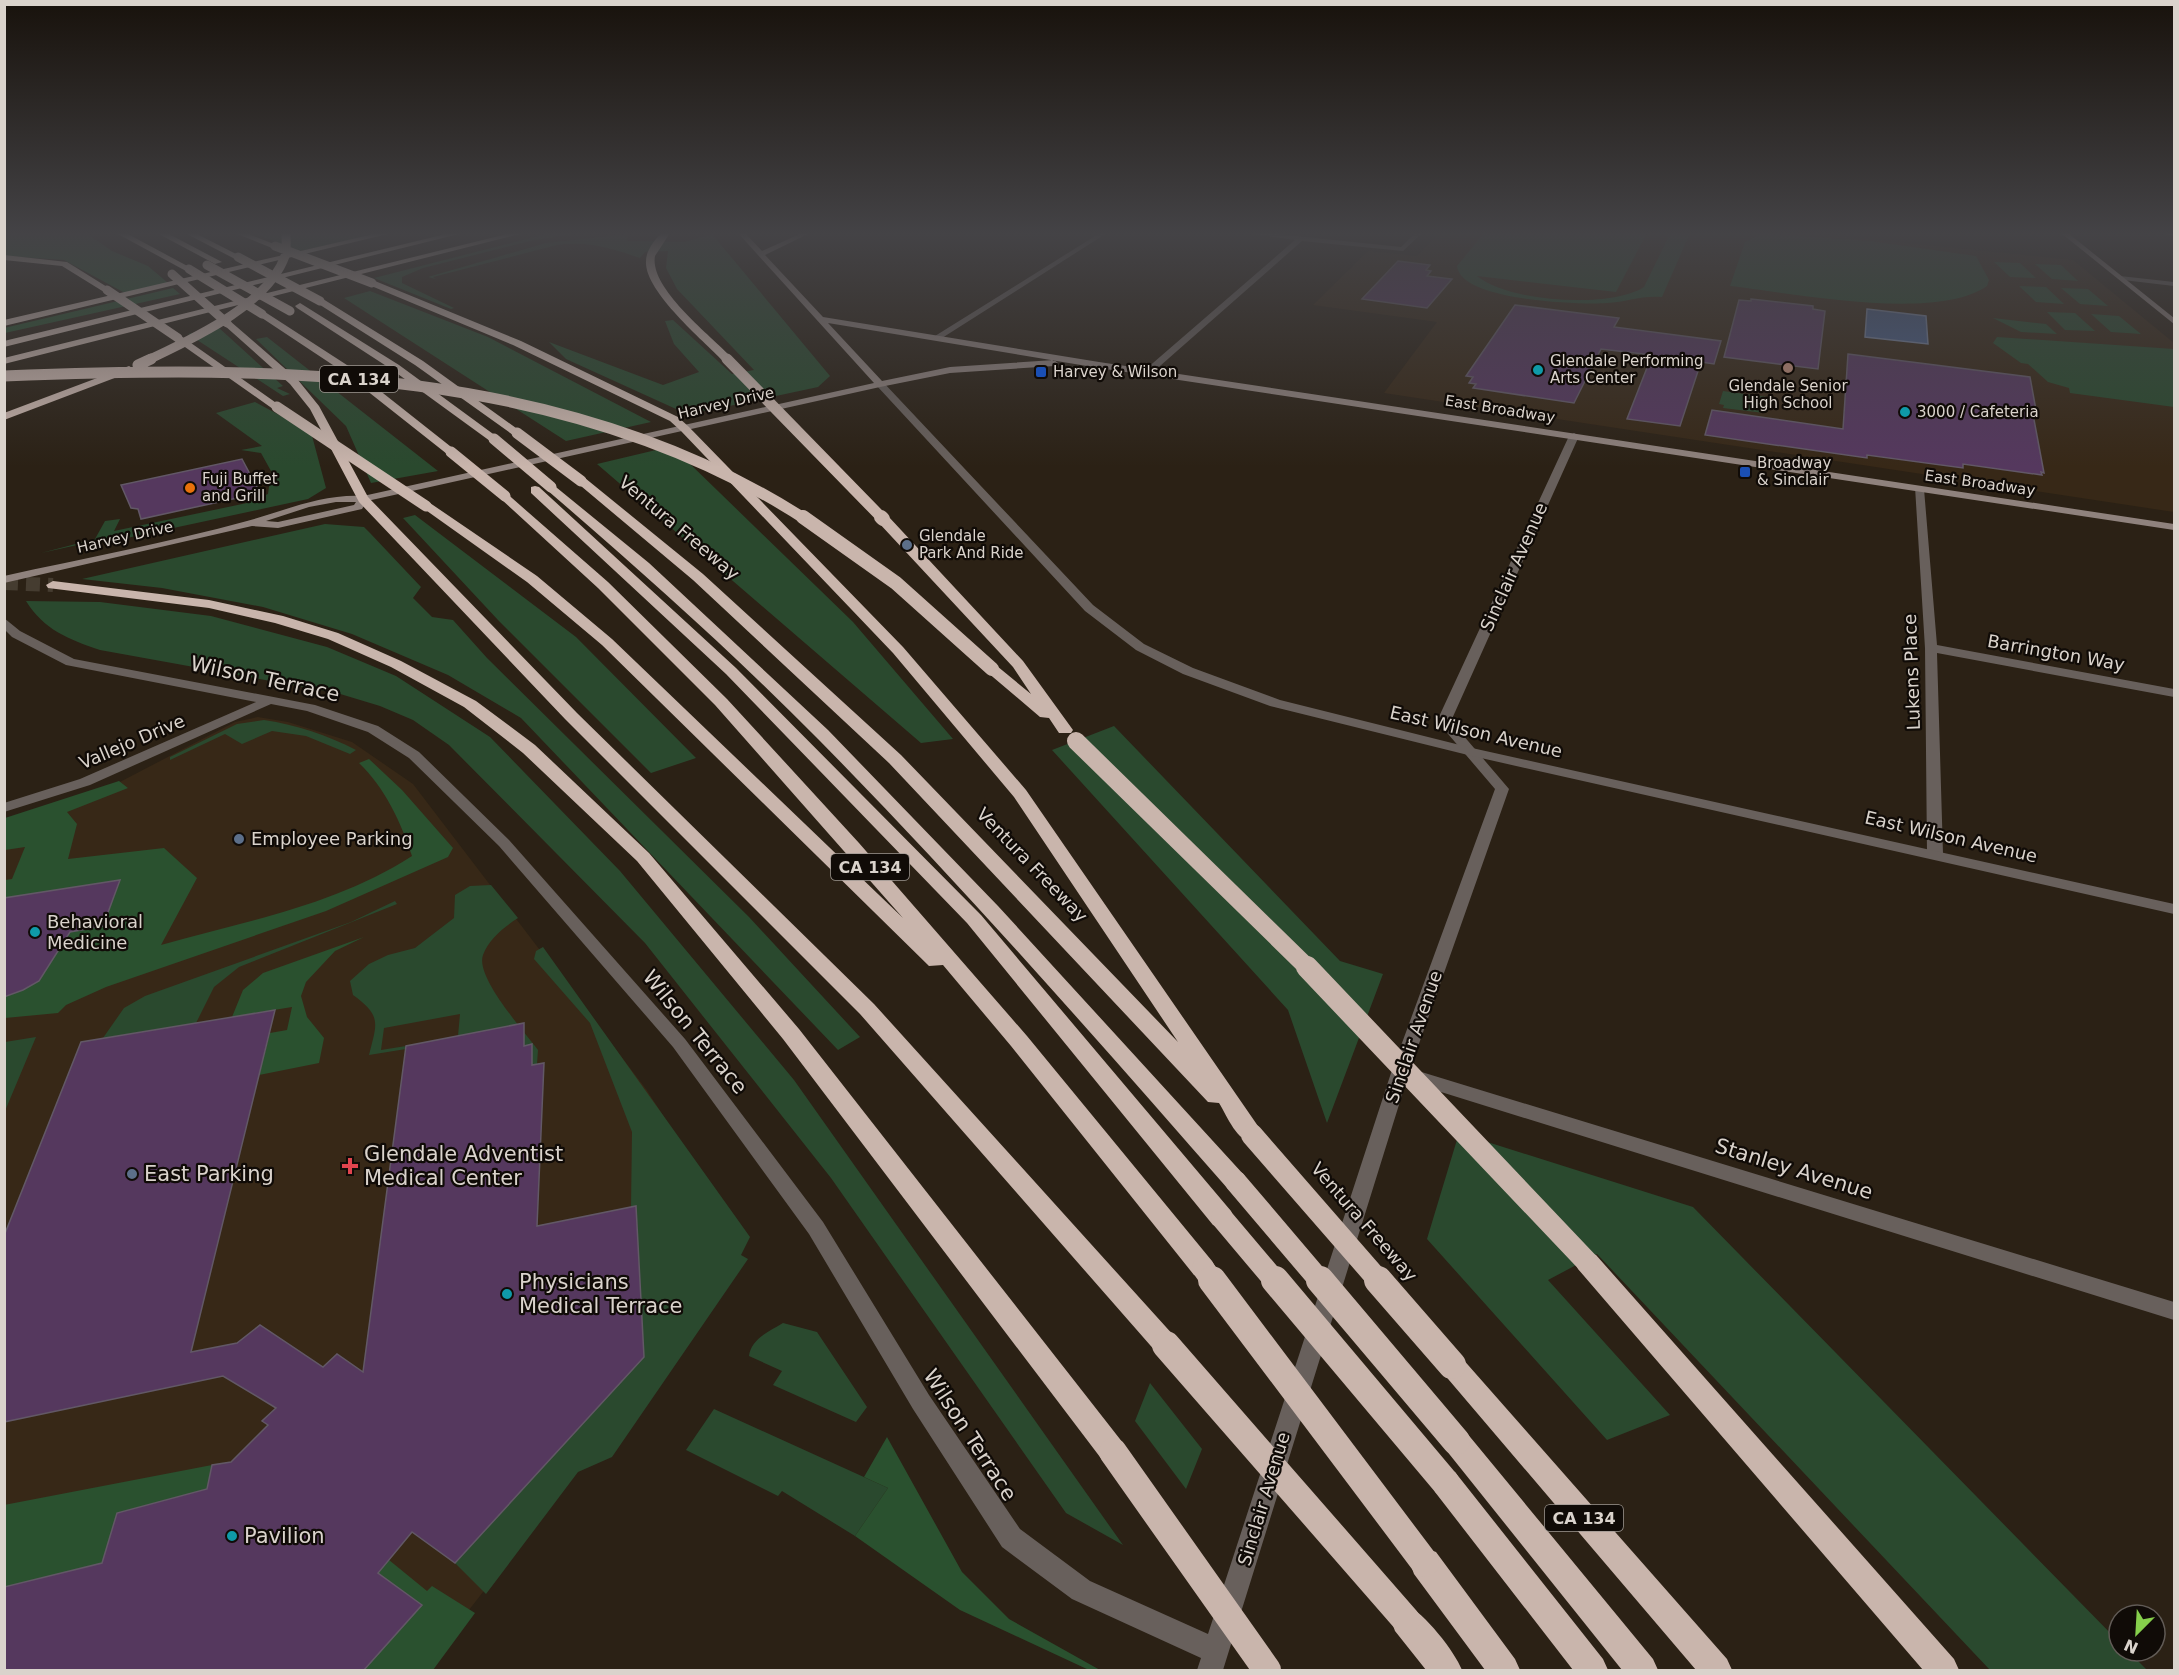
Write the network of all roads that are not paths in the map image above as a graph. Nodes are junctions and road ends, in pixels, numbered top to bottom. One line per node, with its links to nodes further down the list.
1 (54, 311): 21 (highway)
2 (132, 311): 23 (highway)
3 (138, 311): 24 (highway)
4 (138, 311): 49 (highway, bridge)
5 (203, 311): 18 (highway)
6 (214, 311): 36 (highway, bridge)
7 (233, 311): 31 (highway, bridge)
8 (257, 311): 49 (highway, CA 134, bridge)
9 (298, 311): 34 (highway)
10 (299, 311): 34 (highway, bridge)
11 (336, 311): 51 (highway, Ventura Freeway / CA 134, bridge)
12 (440, 311): 32 (highway, bridge)
13 (682, 311): 44 (highway, bridge)
14 (815, 311): 19 (main road)
15 (979, 311): 22 (street)
16 (1217, 311): 28 (street)
17 (2162, 311): 20 (main road)
18 (196, 313): 25 (highway); 27 (highway)
19 (822, 319): 22 (main road, East Broadway); 30 (main road)
20 (2175, 322)
21 (4, 323)
22 (939, 336): 26 (main road, East Broadway)
23 (4, 338)
24 (4, 344)
25 (4, 361)
26 (1099, 365): 28 (main road, East Broadway); 30 (main road, Harvey Drive)
27 (4, 366)
28 (1149, 371): 33 (main road, East Broadway)
29 (4, 376): 44 (highway, bridge)
30 (880, 384): 32 (main road, Harvey Drive); 45 (street, East Wilson Avenue)
31 (4, 417)
32 (685, 429): 36 (main road, Harvey Drive); 51 (highway)
33 (1574, 436): 35 (main road, East Broadway); 45 (street, Sinclair Avenue)
34 (543, 488): 57 (highway, bridge); 58 (highway, bridge)
35 (1919, 489): 37 (main road, East Broadway); 41 (street, Lukens Place)
36 (363, 499): 38 (main road, Harvey Drive); 55 (highway, bridge)
37 (2175, 527)
38 (50, 578): 39 (main road, Harvey Drive); 54 (highway, bridge)
39 (4, 580)
40 (4, 621): 43 (street, Wilson Terrace)
41 (1931, 648): 42 (street, Barrington Way); 47 (street, Lukens Place)
42 (2175, 693)
43 (270, 700): 46 (street, Vallejo Drive); 53 (street, Wilson Terrace)
44 (1070, 735): 60 (highway, bridge)
45 (1472, 752): 47 (street, East Wilson Avenue); 50 (street, Sinclair Avenue)
46 (4, 808)
47 (1935, 854): 48 (street, East Wilson Avenue)
48 (2175, 909)
49 (1019, 1041): 56 (highway, CA 134, bridge)
50 (1400, 1073): 52 (street, Stanley Avenue); 53 (street, Sinclair Avenue)
51 (1252, 1135): 59 (highway, Ventura Freeway / CA 134, bridge)
52 (2175, 1311)
53 (1213, 1661)
54 (1267, 1671)
55 (1446, 1671)
56 (1503, 1671)
57 (1592, 1671)
58 (1642, 1671)
59 (1716, 1671)
60 (1943, 1671)

